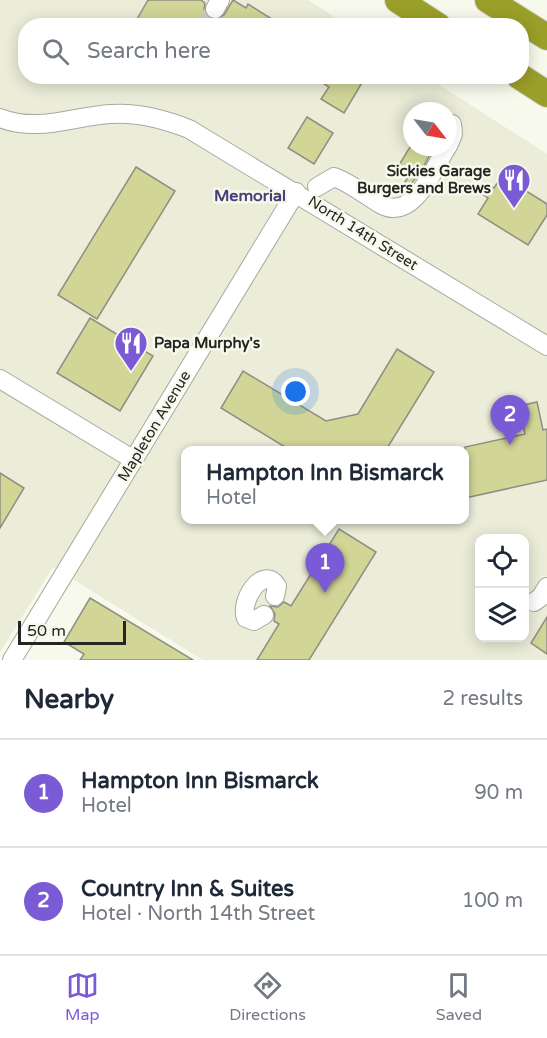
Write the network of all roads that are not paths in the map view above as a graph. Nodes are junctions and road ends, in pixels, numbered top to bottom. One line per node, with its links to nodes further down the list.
1 (398, 0): 3 (highway)
2 (488, 0): 4 (highway)
3 (426, 18)
4 (517, 18)
5 (529, 26): 6 (highway)
6 (547, 37)
7 (529, 82): 8 (highway)
8 (547, 94)
9 (0, 118): 12 (street, North 14th Street)
10 (442, 156): 11 (street)
11 (317, 187)
12 (296, 192): 13 (street, North 14th Street); 15 (street, Mapleton Avenue)
13 (547, 346)
14 (0, 379): 15 (street)
15 (134, 460): 20 (street, Mapleton Avenue)
16 (547, 587): 18 (street)
17 (275, 596): 19 (street)
18 (534, 602)
19 (264, 615)
20 (12, 660)

